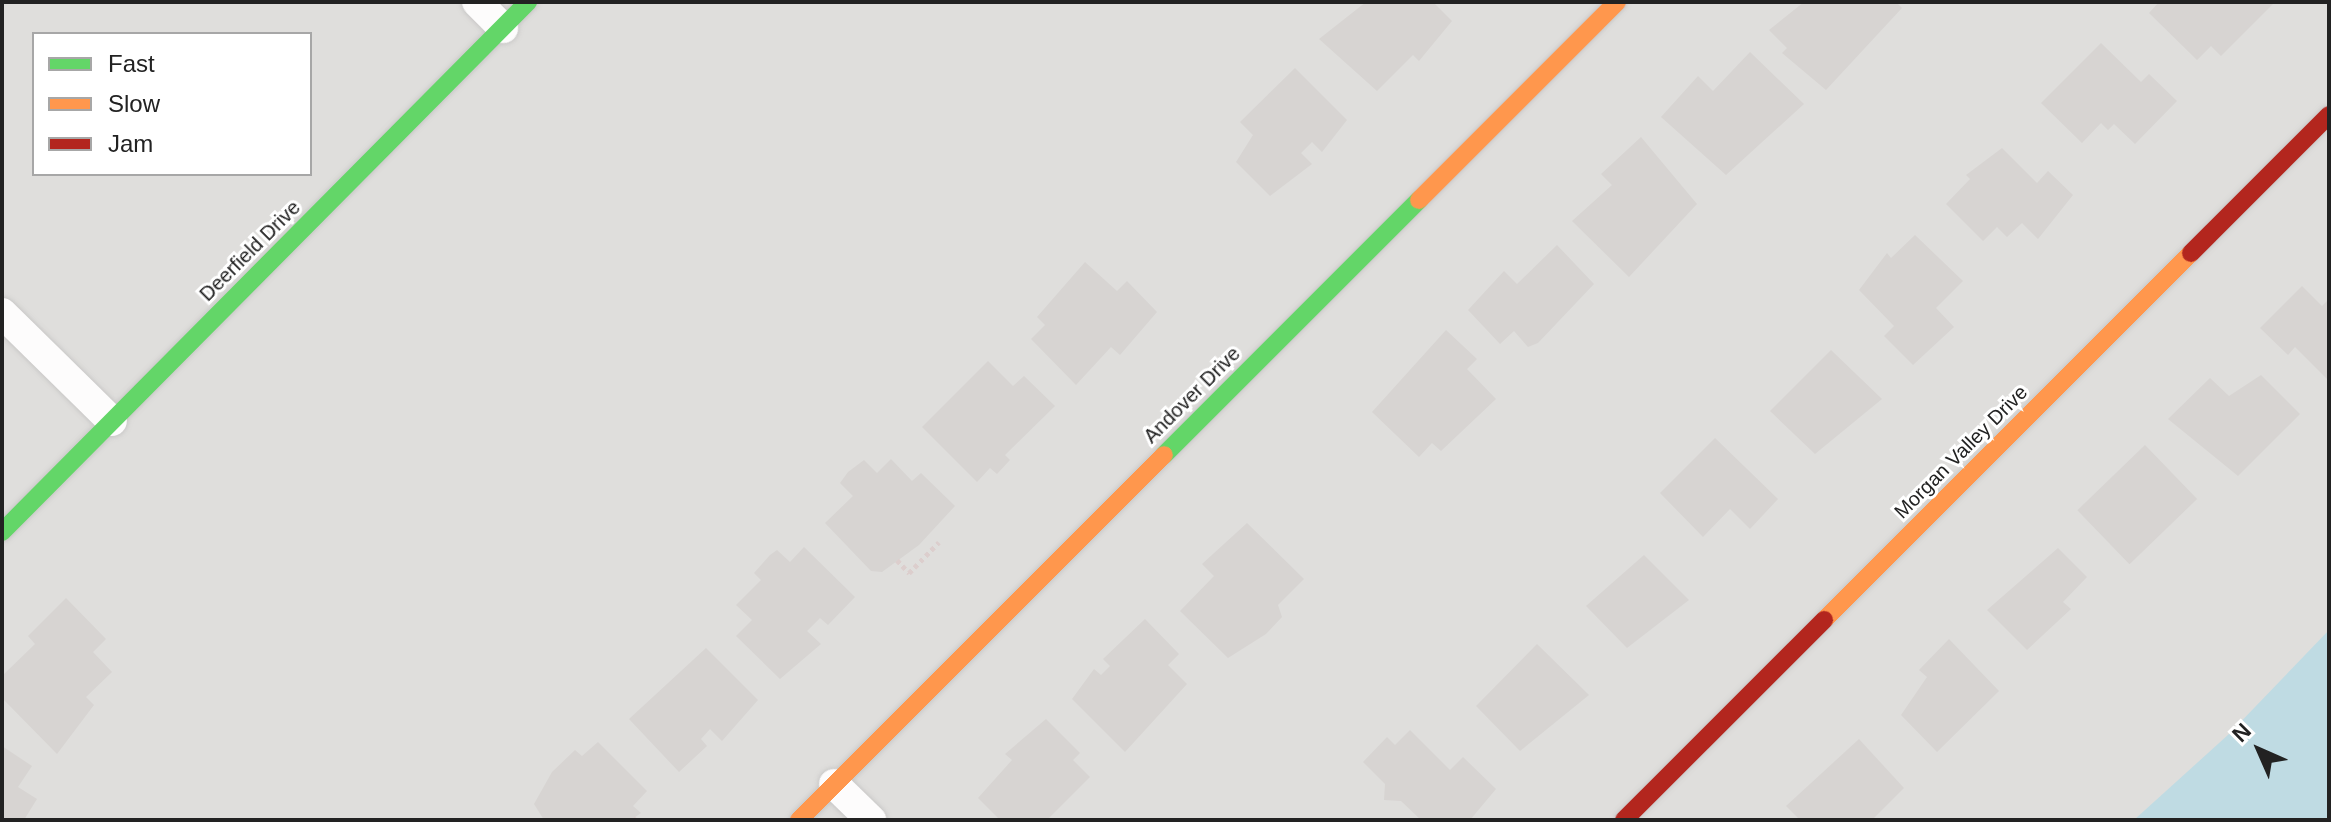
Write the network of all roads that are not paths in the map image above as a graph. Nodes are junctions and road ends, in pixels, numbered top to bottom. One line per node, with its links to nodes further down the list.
1 (477, 2): 4 (street)
2 (528, 2): 4 (street, Deerfield Drive)
3 (1617, 2): 9 (street, Andover Drive)
4 (503, 28): 7 (street, Deerfield Drive)
5 (2329, 115): 12 (street, Morgan Valley Drive)
6 (2, 313): 7 (street)
7 (112, 421): 8 (street, Deerfield Drive)
8 (2, 532)
9 (834, 784): 10 (street, Andover Drive); 11 (street)
10 (799, 820)
11 (871, 820)
12 (1624, 820)

